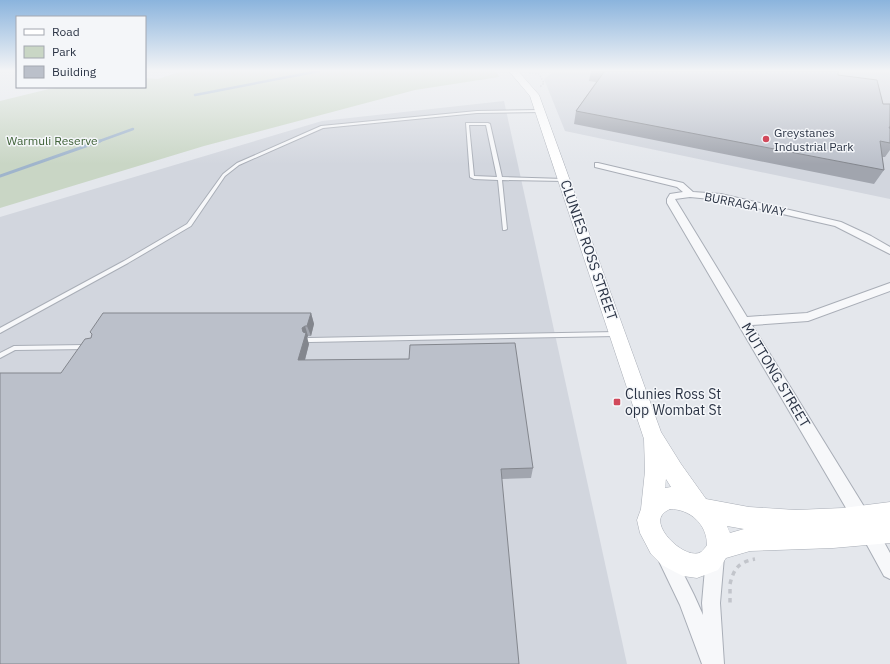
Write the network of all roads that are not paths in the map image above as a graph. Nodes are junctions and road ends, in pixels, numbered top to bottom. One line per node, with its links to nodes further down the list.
1 (537, 102): 2 (street, CLUNIES ROSS STREET)
2 (540, 111): 5 (street, CLUNIES ROSS STREET); 11 (lane)
3 (598, 165): 6 (street, BURRAGA WAY)
4 (500, 180): 4 (lane); 5 (lane); 7 (lane)
5 (564, 180): 12 (street, CLUNIES ROSS STREET)
6 (690, 194): 8 (street, BURRAGA WAY); 10 (street, MUTTONG STREET)
7 (505, 229)
8 (890, 251)
9 (890, 287): 10 (street)
10 (744, 321): 20 (street, MUTTONG STREET)
11 (0, 331)
12 (618, 334): 13 (lane); 16 (street, CLUNIES ROSS STREET)
13 (310, 340)
14 (96, 346): 15 (lane)
15 (0, 356)
16 (652, 435): 17 (street, CLUNIES ROSS STREET); 18 (street, CLUNIES ROSS STREET)
17 (700, 507): 18 (street); 20 (street); 22 (street)
18 (652, 508): 21 (street)
19 (890, 513): 20 (street)
20 (874, 528): 22 (street); 23 (street, MUTTONG STREET)
21 (661, 549): 22 (street); 24 (street)
22 (717, 553): 25 (street)
23 (890, 570)
24 (712, 664)
25 (715, 664)

